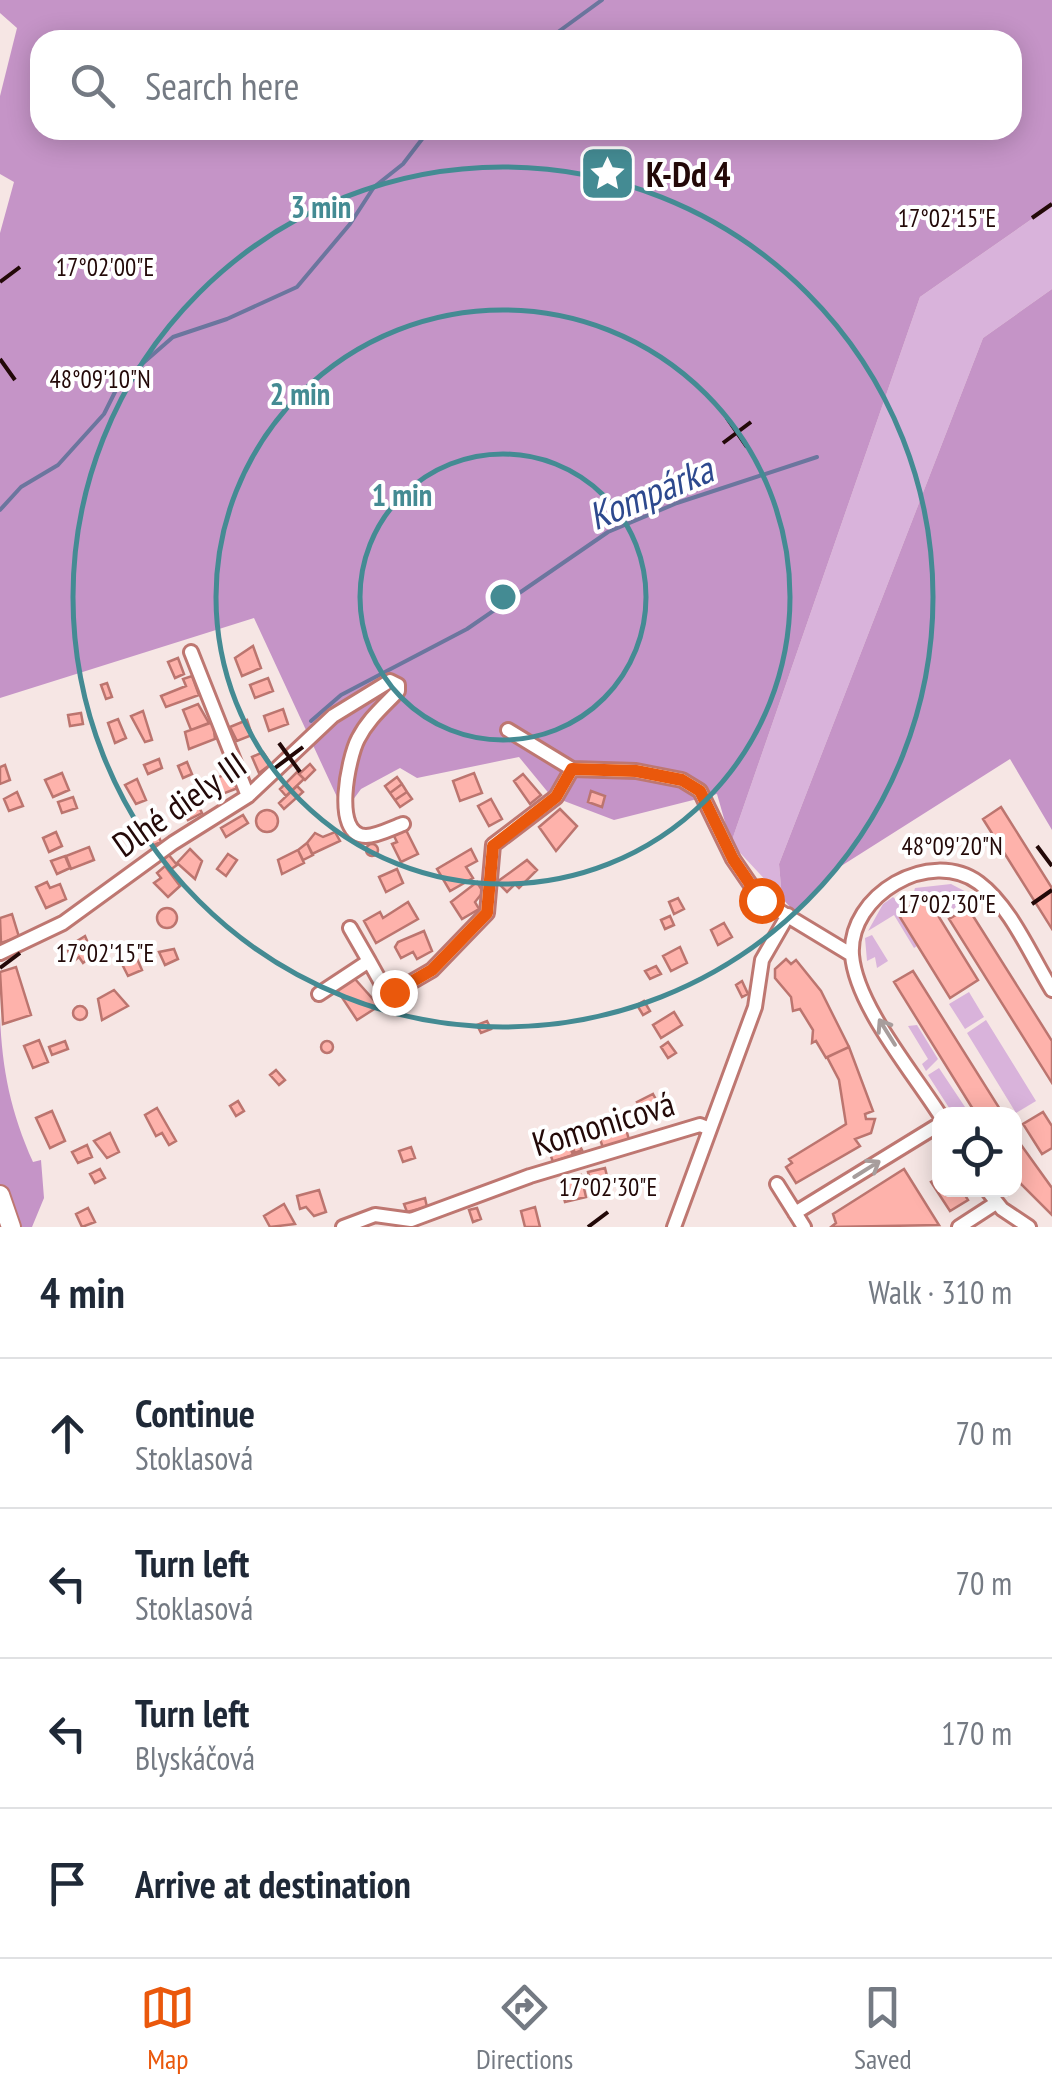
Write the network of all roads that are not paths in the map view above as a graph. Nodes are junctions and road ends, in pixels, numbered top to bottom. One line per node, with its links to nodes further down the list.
1 (191, 652): 4 (street)
2 (508, 730): 3 (street)
3 (572, 769): 6 (street); 10 (street)
4 (248, 796): 5 (street, Dlhé diely III); 8 (street, Dlhé diely III)
5 (403, 824)
6 (788, 916): 9 (street); 14 (street)
7 (350, 928): 10 (street)
8 (0, 953)
9 (852, 955): 11 (street); 13 (street, one-way to 9)
10 (369, 961): 12 (street)
11 (1052, 990)
12 (319, 994)
13 (935, 1107)
14 (710, 1129): 22 (street, Komonicová); 23 (street)
15 (932, 1129): 20 (street, one-way to 15)
16 (777, 1184): 20 (street)
17 (0, 1195): 21 (street)
18 (992, 1197): 19 (street)
19 (996, 1202): 25 (street); 26 (street)
20 (795, 1213): 24 (street)
21 (10, 1227)
22 (343, 1227)
23 (674, 1227)
24 (804, 1227)
25 (960, 1227)
26 (1029, 1227)

